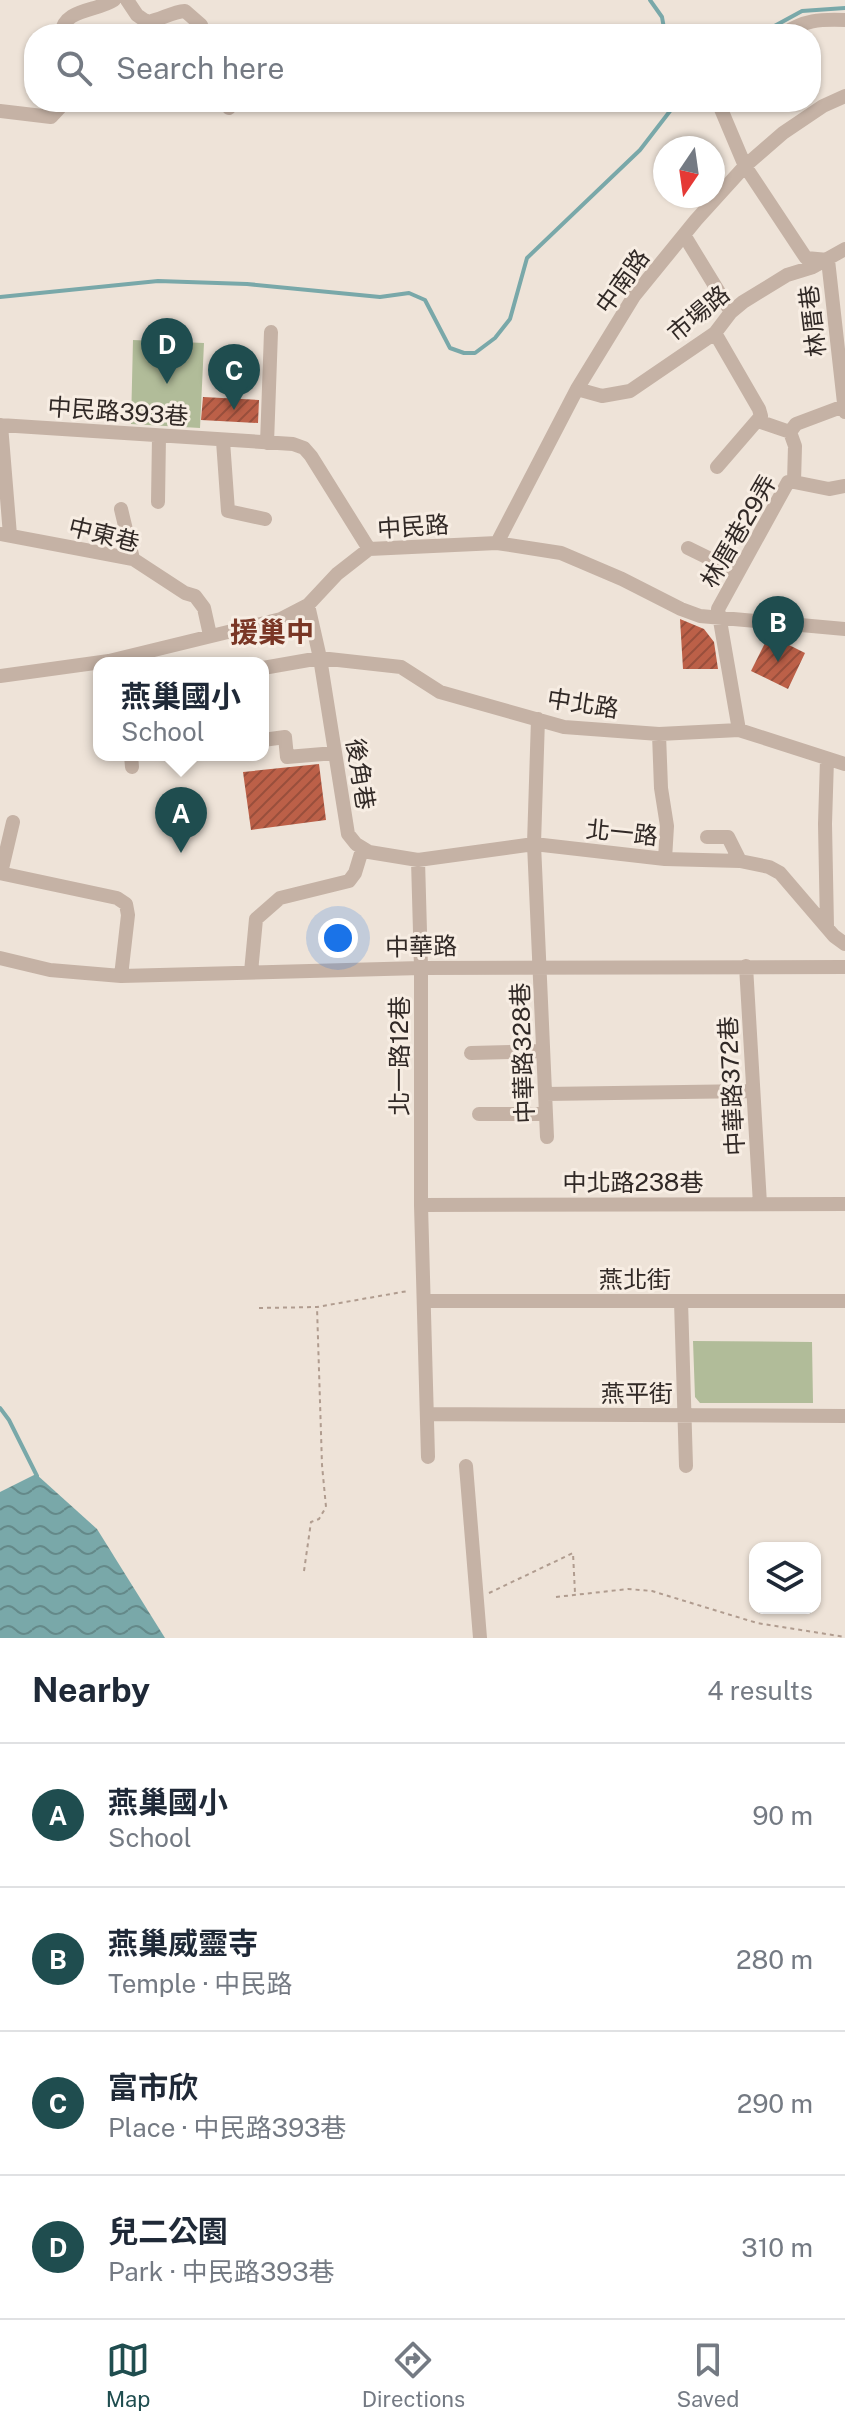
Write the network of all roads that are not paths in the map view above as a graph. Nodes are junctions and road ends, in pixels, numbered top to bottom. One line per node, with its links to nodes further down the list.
1 (114, 0): 4 (street)
2 (127, 0): 5 (street)
3 (845, 20): 6 (street)
4 (63, 24)
5 (200, 24)
6 (798, 24)
7 (845, 96): 8 (street, 中南路)
8 (821, 107)
9 (0, 111): 10 (street)
10 (56, 112)
11 (722, 112): 13 (street)
12 (814, 112): 13 (street, 中南路)
13 (745, 166): 14 (street, 中南路); 16 (street, 林厝巷)
14 (684, 235): 17 (street); 20 (street, 中南路)
15 (845, 249): 16 (street, 市場路)
16 (828, 260): 17 (street, 市場路); 21 (street, 林厝巷)
17 (731, 312): 19 (street, 市場路)
18 (271, 332): 27 (street)
19 (715, 333): 20 (street, 市場路); 22 (street)
20 (577, 389): 35 (street, 中南路)
21 (845, 409): 24 (street)
22 (758, 421): 24 (street); 28 (street, 林厝巷29弄)
23 (0, 425): 25 (street, 中民路393巷); 34 (street)
24 (790, 432): 29 (street, 林厝巷29弄)
25 (159, 436): 26 (street, 中民路393巷); 31 (street)
26 (223, 441): 27 (street, 中民路393巷); 33 (street)
27 (267, 443): 37 (street, 中民路393巷)
28 (717, 467)
29 (794, 482): 30 (street); 39 (street, 林厝巷29弄)
30 (845, 486)
31 (158, 502)
32 (121, 509): 38 (street)
33 (265, 519)
34 (5, 535): 38 (street, 中東巷)
35 (497, 543): 37 (street, 中民路); 41 (street, 中民路)
36 (688, 548): 39 (street)
37 (369, 549): 40 (street, 中民路)
38 (133, 559): 43 (street, 中東巷)
39 (737, 572): 41 (street, 林厝巷29弄)
40 (308, 605): 43 (street, 中民路); 45 (street, 後角巷)
41 (718, 617): 42 (street, 中民路); 50 (street)
42 (845, 629)
43 (210, 635): 44 (street, 中民路)
44 (140, 657)
45 (320, 658): 47 (street, 中北路); 49 (street, 中北路); 53 (street, 後角巷)
46 (93, 665): 48 (street, 中民路)
47 (269, 667)
48 (0, 676)
49 (538, 719): 51 (street, 中北路); 58 (street, 中華路328巷)
50 (739, 730): 51 (street, 中北路); 54 (street, 中北路)
51 (659, 734): 60 (street)
52 (269, 739): 53 (street)
53 (335, 753): 59 (street, 後角巷)
54 (827, 759): 55 (street, 中北路); 64 (street)
55 (845, 763)
56 (13, 822): 63 (street)
57 (707, 837): 62 (street)
58 (534, 844): 60 (street, 北一路); 61 (street, 北一路); 70 (street, 中華路328巷)
59 (362, 850): 61 (street, 北一路); 71 (street)
60 (665, 859): 62 (street, 北一路)
61 (418, 860): 69 (street, 北一路12巷)
62 (740, 861): 64 (street, 北一路)
63 (0, 873): 72 (street)
64 (827, 927): 65 (street, 北一路)
65 (845, 944)
66 (0, 958): 72 (street, 中華路)
67 (746, 966): 68 (street, 中華路); 70 (street, 中華路); 75 (street, 中華路372巷)
68 (845, 967)
69 (421, 968): 70 (street, 中華路); 71 (street, 中華路); 82 (street, 北一路12巷)
70 (541, 968): 73 (street, 中華路328巷)
71 (251, 972): 72 (street, 中華路)
72 (121, 976)
73 (543, 1051): 74 (street); 76 (street, 中華路328巷)
74 (471, 1053)
75 (753, 1091): 76 (street); 80 (street, 中華路372巷)
76 (545, 1094): 78 (street, 中華路328巷)
77 (479, 1114): 78 (street)
78 (546, 1114): 79 (street, 中華路328巷)
79 (547, 1137)
80 (760, 1204): 81 (street, 中北路238巷); 82 (street, 中北路238巷)
81 (845, 1204)
82 (421, 1205): 83 (street, 北一路12巷)
83 (426, 1294): 84 (street, 燕北街); 86 (street, 北一路12巷)
84 (681, 1301): 85 (street, 燕北街); 87 (street)
85 (845, 1301)
86 (428, 1414): 87 (street, 燕平街); 89 (street, 北一路12巷)
87 (686, 1415): 88 (street, 燕平街); 91 (street)
88 (845, 1416)
89 (428, 1457)
90 (466, 1466): 92 (street)
91 (686, 1466)
92 (480, 1638)

